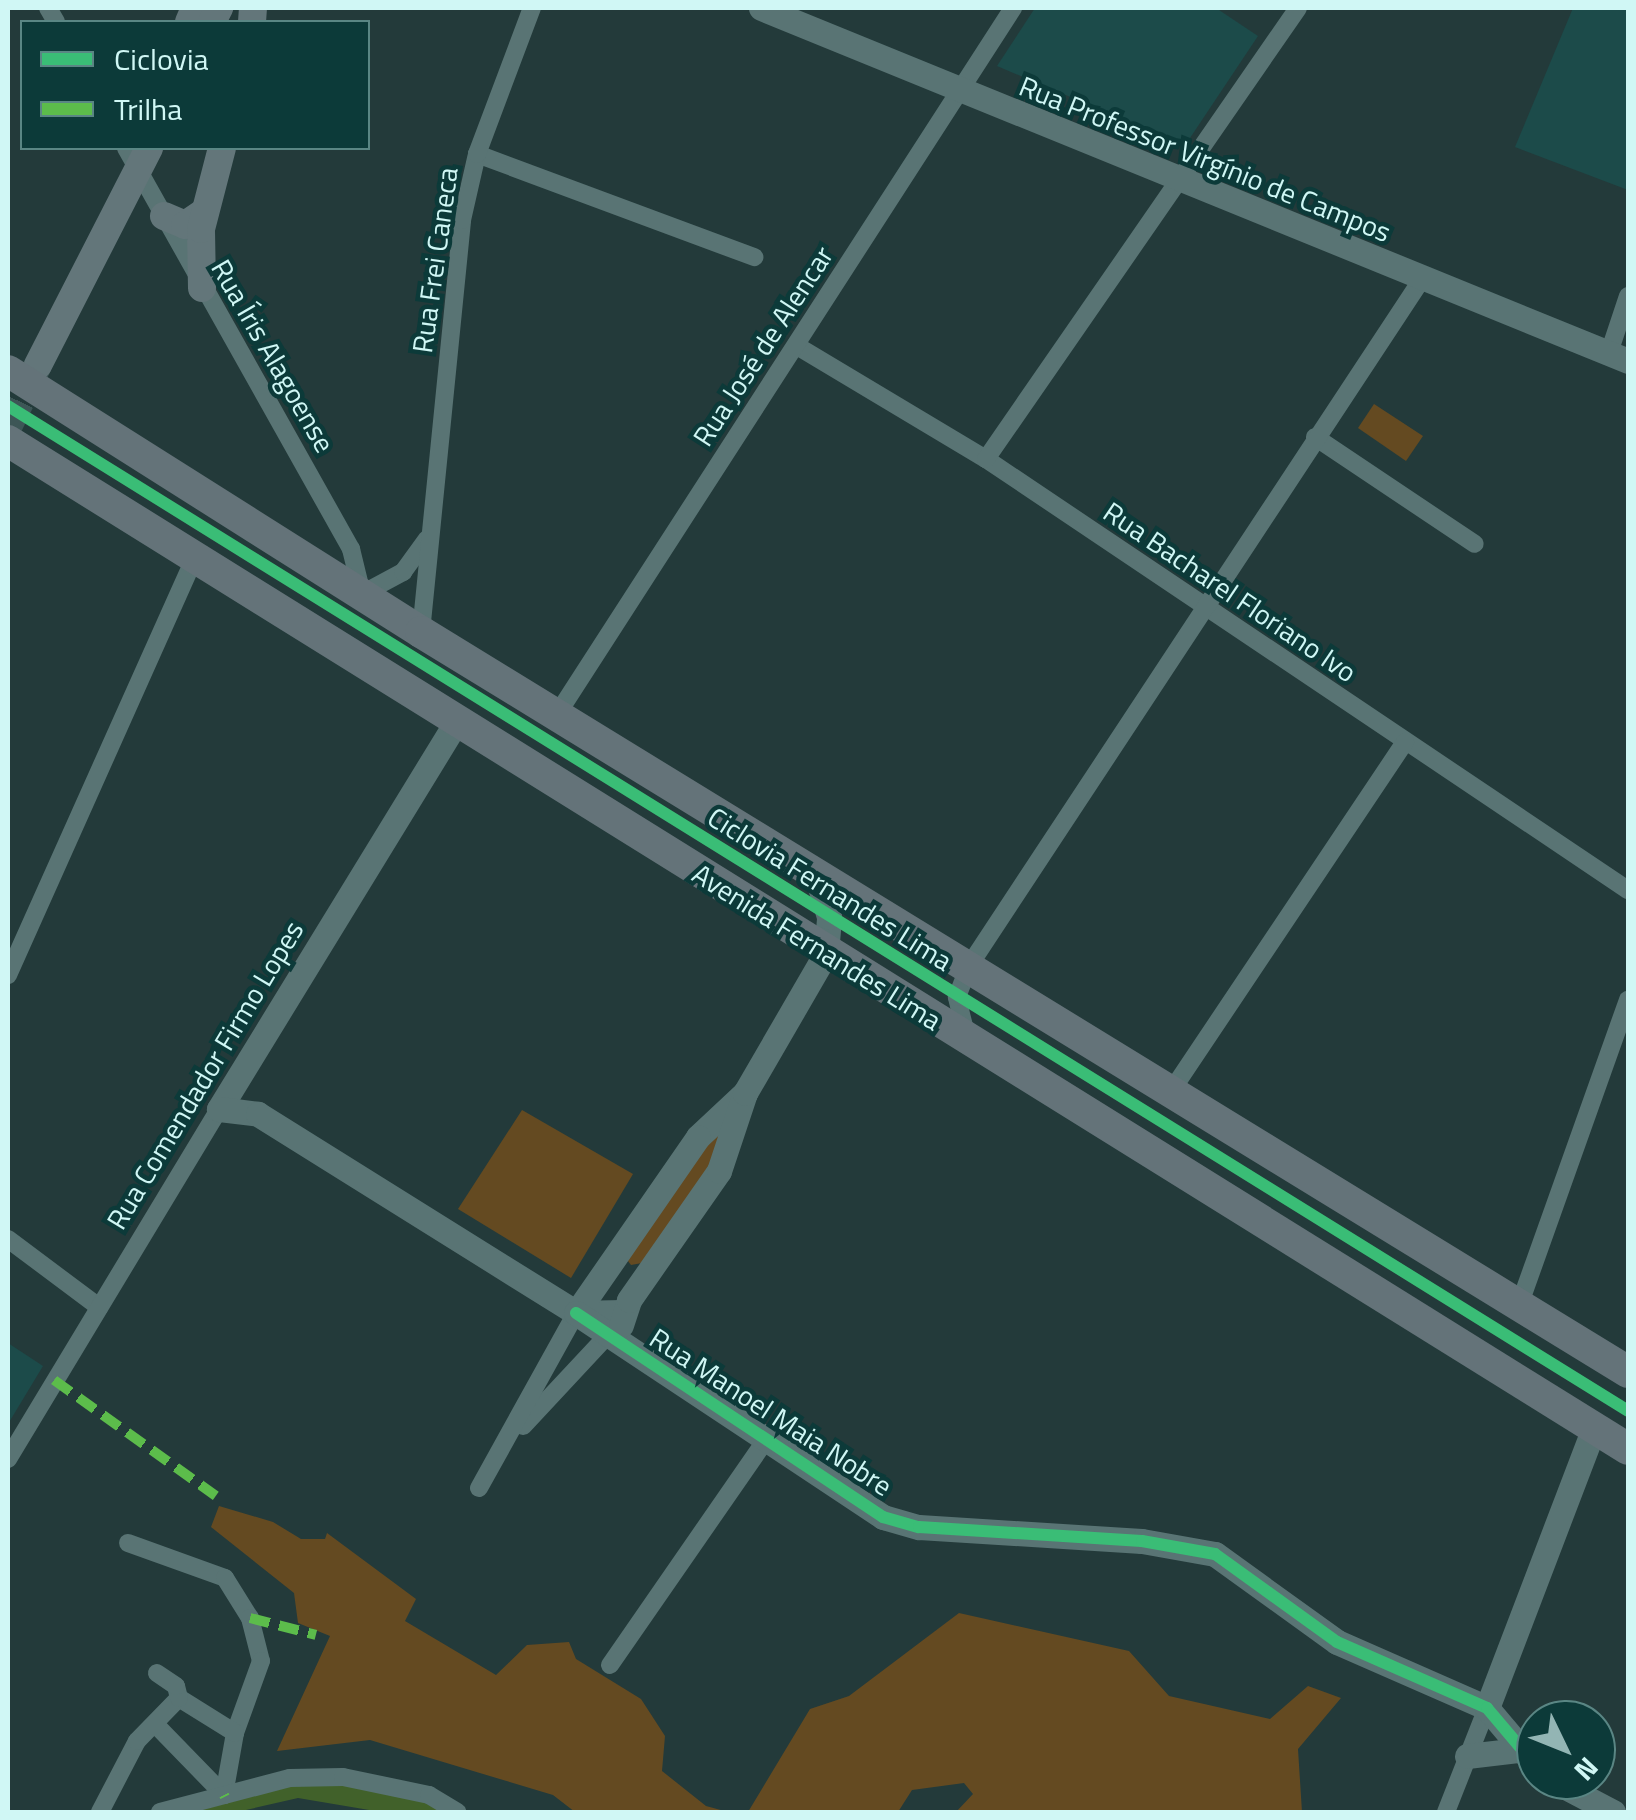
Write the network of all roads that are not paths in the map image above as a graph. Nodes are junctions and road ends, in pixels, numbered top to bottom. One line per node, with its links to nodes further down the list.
1 (766, 8): 5 (street, Rua Professor Virgínio de Campos)
2 (1014, 8): 5 (street, Rua José de Alencar)
3 (1298, 8): 11 (street)
4 (527, 9): 10 (street, Rua Frei Caneca)
5 (958, 92): 11 (street, Rua Professor Virgínio de Campos); 18 (street, Rua José de Alencar)
6 (126, 150): 20 (main road)
7 (128, 150): 13 (street, Rua Íris Alagoense)
8 (148, 150): 20 (main road)
9 (221, 150): 12 (main road)
10 (478, 154): 14 (street); 24 (street, Rua Frei Caneca)
11 (1182, 177): 15 (street, Rua Professor Virgínio de Campos); 23 (street)
12 (204, 212): 13 (main road); 16 (main road)
13 (164, 216): 16 (street, Rua Íris Alagoense)
14 (754, 257)
15 (1422, 279): 19 (street, Rua Professor Virgínio de Campos); 21 (street)
16 (202, 288): 27 (street, Rua Íris Alagoense)
17 (1628, 296): 19 (street)
18 (797, 346): 23 (street, Rua Bacharel Floriano Ivo); 30 (street, Rua José de Alencar)
19 (1618, 357)
20 (22, 364): 27 (highway)
21 (1316, 437): 25 (street); 28 (street)
22 (12, 452): 26 (highway, Avenida Fernandes Lima)
23 (986, 459): 28 (street, Rua Bacharel Floriano Ivo)
24 (432, 529): 27 (street, Rua Frei Caneca); 29 (street, Rua Frei Caneca)
25 (1475, 544)
26 (196, 555): 31 (highway, Avenida Fernandes Lima); 37 (street)
27 (362, 594): 29 (highway)
28 (1205, 612): 32 (street, Rua Bacharel Floriano Ivo); 36 (street)
29 (421, 632): 30 (highway)
30 (558, 713): 33 (highway)
31 (454, 724): 35 (highway, Avenida Fernandes Lima); 40 (street, Rua Comendador Firmo Lopes)
32 (1405, 742): 34 (street, Rua Bacharel Floriano Ivo); 41 (street)
33 (816, 874): 35 (street); 36 (highway)
34 (1628, 890)
35 (826, 952): 39 (highway, Avenida Fernandes Lima); 42 (street)
36 (970, 966): 39 (street); 41 (highway)
37 (8, 975)
38 (1628, 1000): 46 (street)
39 (969, 1041): 52 (highway, Avenida Fernandes Lima)
40 (237, 1080): 43 (street, Rua Comendador Firmo Lopes); 44 (street, Rua Manoel Maia Nobre)
41 (1172, 1090): 46 (highway)
42 (744, 1093): 48 (street); 49 (street)
43 (219, 1109): 44 (street, Rua Manoel Maia Nobre); 47 (street, Rua Comendador Firmo Lopes)
44 (258, 1114): 49 (street, Rua Manoel Maia Nobre)
45 (8, 1239): 47 (street)
46 (1520, 1303): 51 (highway)
47 (99, 1307): 56 (street, Rua Comendador Firmo Lopes)
48 (622, 1312): 49 (street, Rua Manoel Maia Nobre); 50 (street)
49 (576, 1313): 50 (street, Rua Manoel Maia Nobre); 54 (street)
50 (615, 1340): 53 (street, Rua Manoel Maia Nobre); 54 (street)
51 (1628, 1372)
52 (1594, 1428): 55 (highway, Avenida Fernandes Lima); 62 (street)
53 (765, 1441): 59 (street); 62 (street, Rua Manoel Maia Nobre)
54 (507, 1444): 57 (street)
55 (1628, 1449)
56 (8, 1459)
57 (479, 1488)
58 (128, 1543): 64 (street)
59 (610, 1665)
60 (157, 1674): 61 (street)
61 (179, 1698): 63 (street); 64 (street)
62 (1487, 1708): 65 (street, Rua Manoel Maia Nobre); 66 (street)
63 (154, 1724): 68 (street); 70 (street)
64 (235, 1733): 68 (street)
65 (1516, 1744)
66 (1467, 1756): 67 (street); 73 (street)
67 (1516, 1758)
68 (224, 1796): 71 (street); 72 (street)
69 (1590, 1800): 74 (street)
70 (100, 1812)
71 (160, 1812)
72 (458, 1812)
73 (1446, 1812)
74 (1613, 1812)

